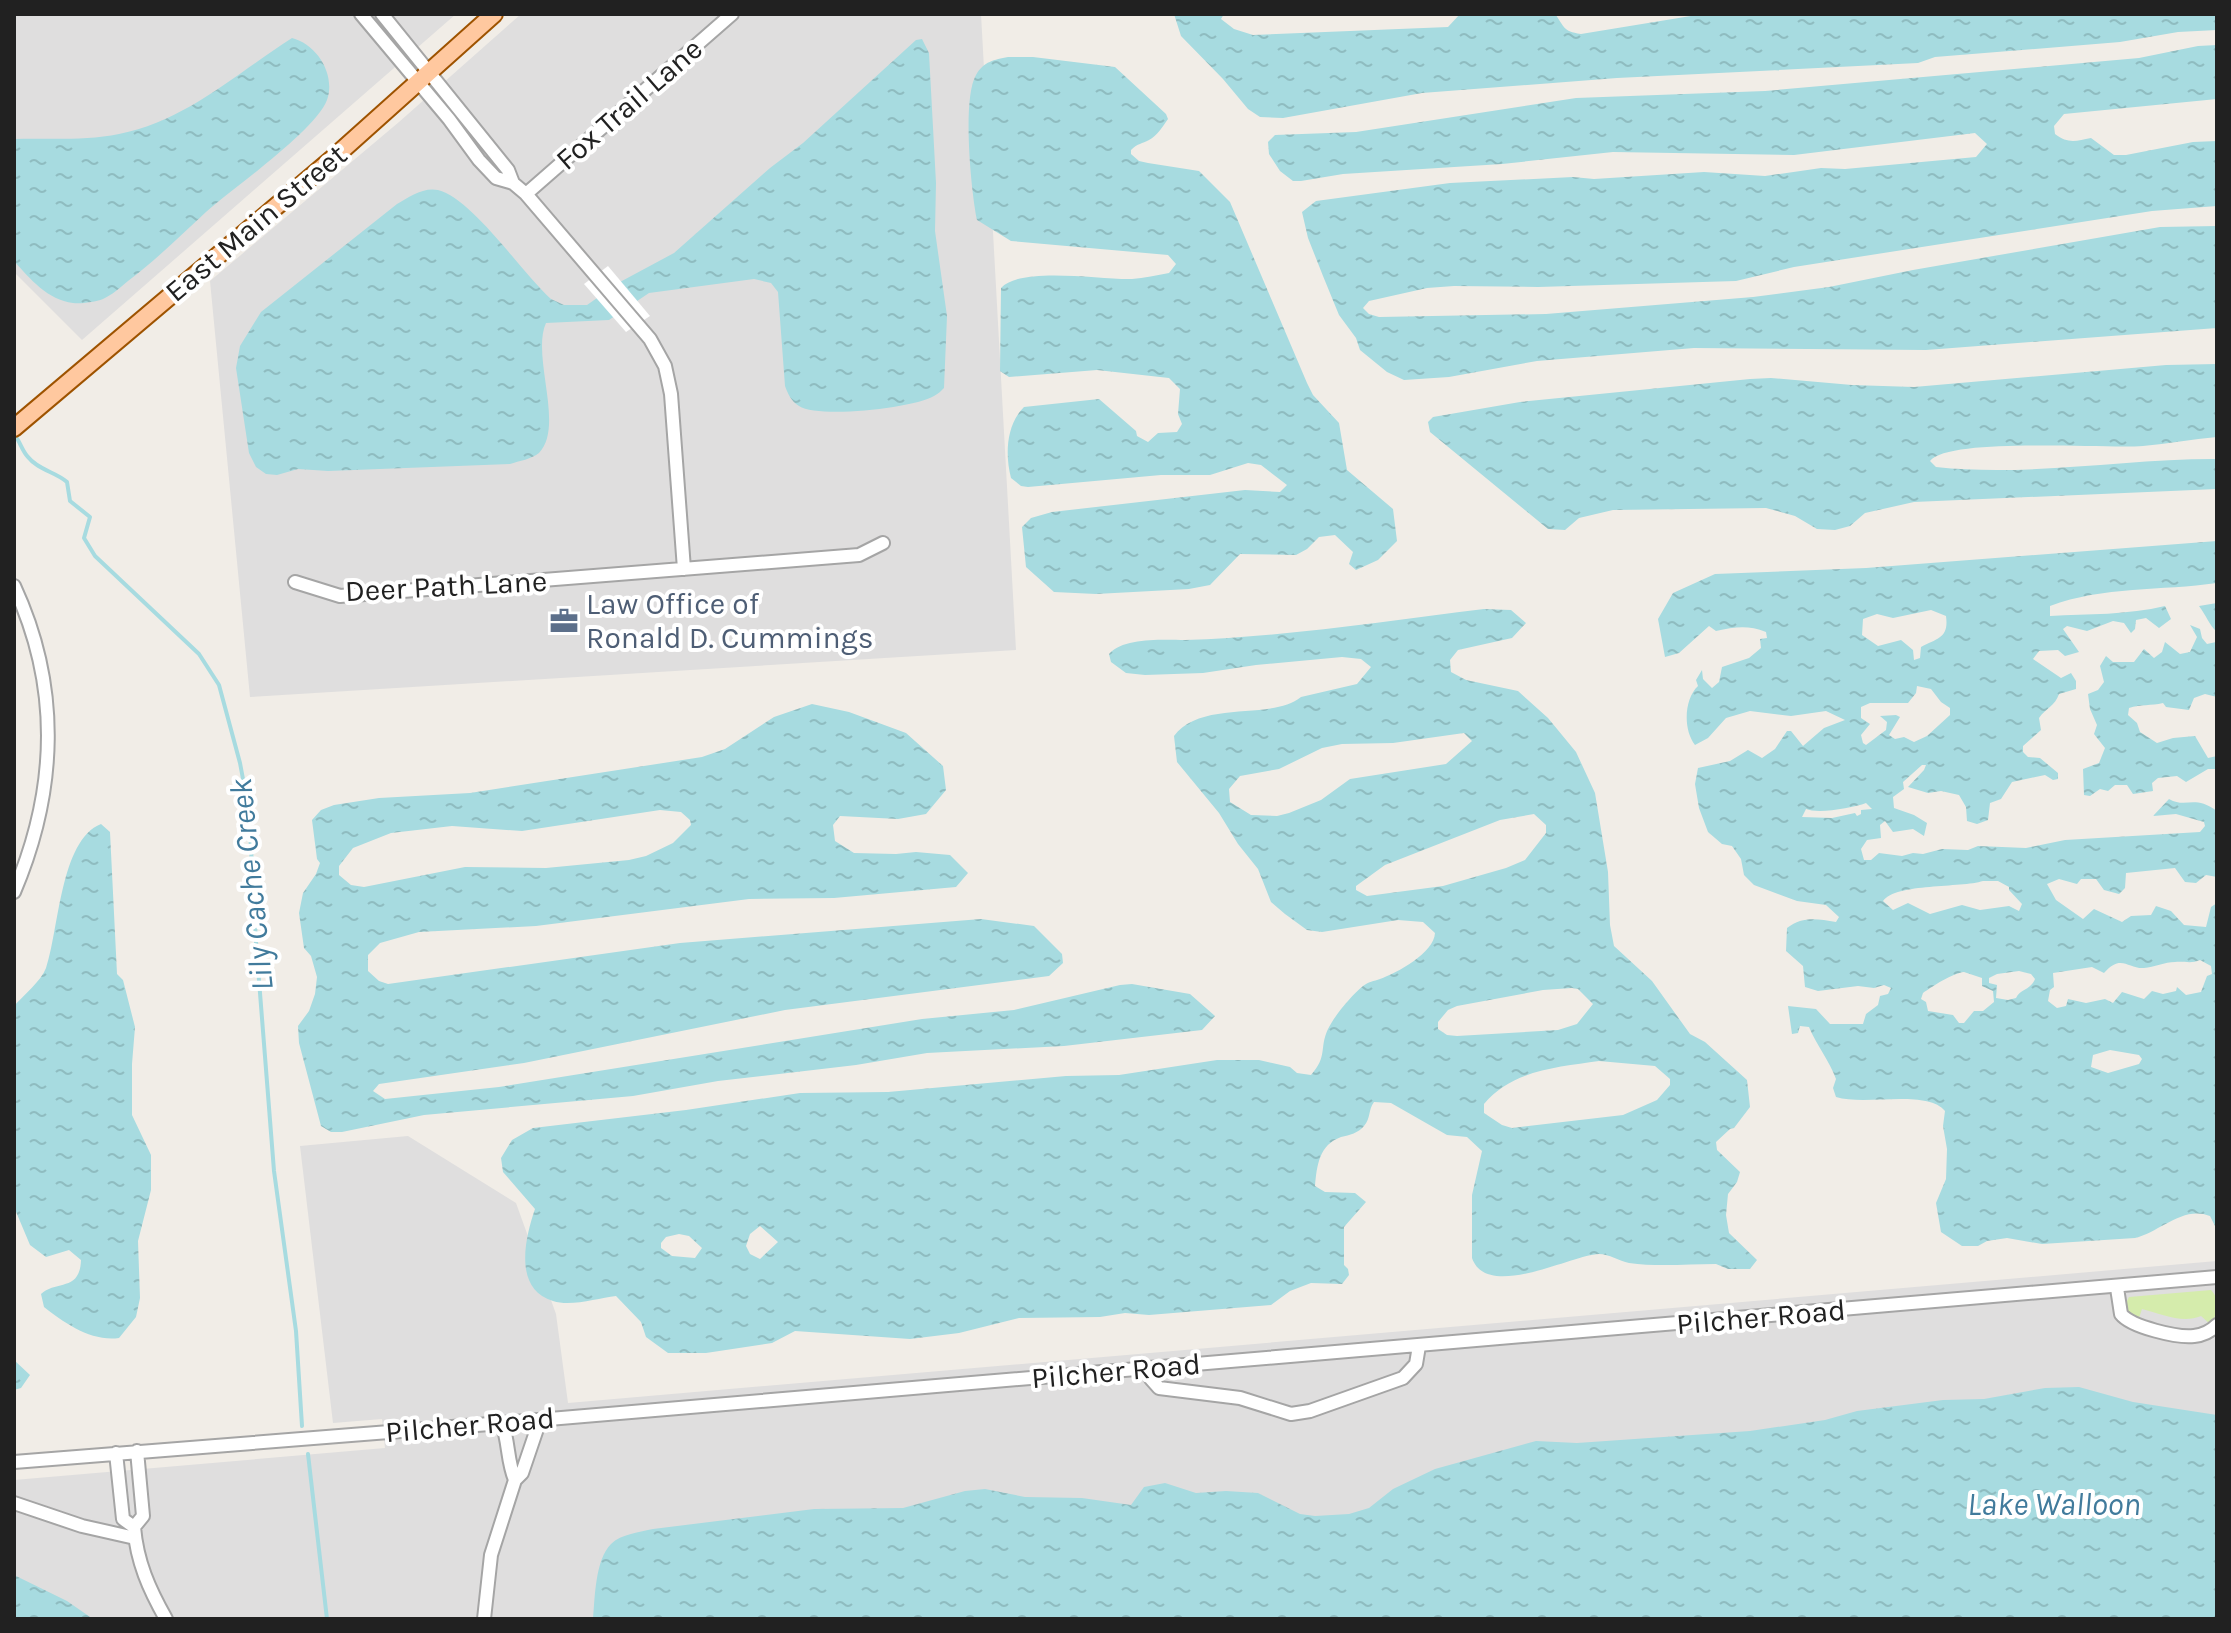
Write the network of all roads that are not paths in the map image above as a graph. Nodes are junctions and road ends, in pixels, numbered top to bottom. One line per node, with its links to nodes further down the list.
1 (361, 14): 5 (street)
2 (382, 14): 5 (street)
3 (494, 14): 5 (main road, East Main Street)
4 (732, 14): 6 (street, Fox Trail Lane)
5 (423, 77): 6 (street); 7 (main road, East Main Street)
6 (526, 194): 9 (street)
7 (14, 428)
8 (883, 543): 9 (street, Deer Path Lane)
9 (684, 569): 10 (street, Deer Path Lane)
10 (295, 582)
11 (14, 586): 12 (street)
12 (14, 892)
13 (2217, 1277): 14 (street, Pilcher Road)
14 (2117, 1288): 15 (street); 16 (street, Pilcher Road)
15 (2217, 1325)
16 (1419, 1346): 17 (street, Pilcher Road); 17 (street)
17 (1148, 1368): 18 (street, Pilcher Road)
18 (540, 1420): 19 (street, Pilcher Road); 23 (street)
19 (502, 1423): 20 (street, Pilcher Road); 23 (street)
20 (137, 1451): 21 (street, Pilcher Road); 24 (street)
21 (116, 1453): 22 (street, Pilcher Road); 25 (street)
22 (14, 1462)
23 (515, 1480): 29 (street)
24 (141, 1494): 25 (street); 27 (street)
25 (120, 1496): 27 (street)
26 (14, 1503): 27 (street)
27 (135, 1533): 28 (street)
28 (166, 1619)
29 (484, 1619)

